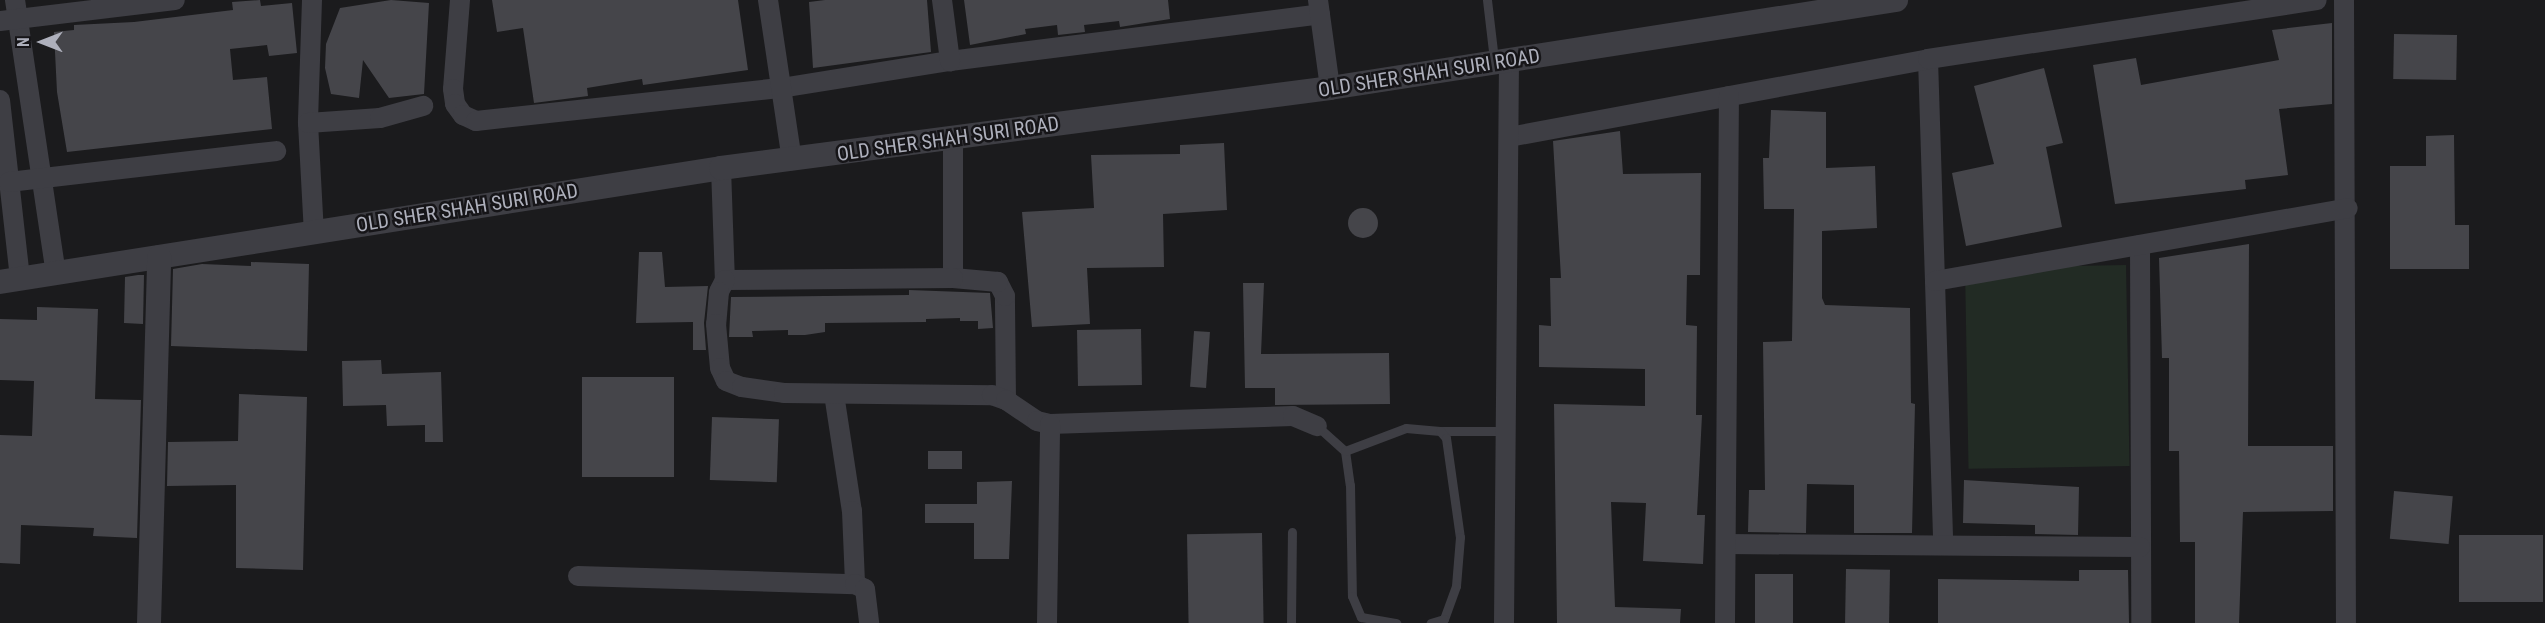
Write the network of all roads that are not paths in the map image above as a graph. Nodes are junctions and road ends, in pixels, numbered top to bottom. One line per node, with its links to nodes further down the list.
1 (175, 0): 11 (street)
2 (312, 0): 20 (street)
3 (460, 0): 15 (street)
4 (768, 0): 15 (street)
5 (942, 0): 13 (street)
6 (1487, 0): 14 (lane)
7 (1896, 0): 14 (street, OLD SHER SHAH SURI ROAD)
8 (2317, 0): 12 (street)
9 (2344, 0): 28 (street)
10 (1319, 7): 13 (street); 16 (street)
11 (11, 13): 26 (street)
12 (1928, 59): 17 (street); 36 (street)
13 (950, 62): 15 (street)
14 (1502, 62): 16 (street, OLD SHER SHAH SURI ROAD); 21 (street)
15 (781, 88): 24 (street)
16 (1330, 88): 22 (street, OLD SHER SHAH SURI ROAD)
17 (1729, 96): 21 (street); 45 (street)
18 (0, 100): 27 (street)
19 (423, 106): 20 (street)
20 (308, 123): 29 (street)
21 (1509, 136): 41 (street)
22 (953, 139): 24 (street, OLD SHER SHAH SURI ROAD); 33 (street)
23 (276, 151): 26 (street)
24 (792, 160): 25 (street, OLD SHER SHAH SURI ROAD)
25 (721, 168): 29 (street, OLD SHER SHAH SURI ROAD); 34 (street)
26 (42, 179): 27 (street); 32 (street)
27 (9, 183): 35 (street)
28 (2348, 208): 30 (street); 59 (street)
29 (314, 233): 31 (street, OLD SHER SHAH SURI ROAD)
30 (2140, 244): 36 (street); 47 (street)
31 (159, 257): 32 (street, OLD SHER SHAH SURI ROAD); 50 (street)
32 (56, 273): 35 (street, OLD SHER SHAH SURI ROAD)
33 (953, 278): 34 (street); 38 (street)
34 (725, 280): 37 (street)
35 (10, 281)
36 (1935, 281): 46 (street)
37 (834, 394): 38 (street); 49 (street)
38 (1006, 400): 39 (street)
39 (1050, 424): 40 (street); 52 (street)
40 (1317, 426): 43 (lane)
41 (1506, 430): 42 (lane); 56 (street)
42 (1440, 431): 43 (lane); 55 (lane)
43 (1345, 451): 54 (lane)
44 (1292, 532): 53 (lane)
45 (1726, 544): 46 (street); 57 (street)
46 (1943, 546): 47 (street)
47 (2140, 547): 58 (street)
48 (578, 576): 49 (street)
49 (855, 584): 51 (street)
50 (149, 623)
51 (869, 623)
52 (1047, 623)
53 (1290, 623)
54 (1396, 623)
55 (1431, 623)
56 (1504, 623)
57 (1725, 623)
58 (2140, 623)
59 (2346, 623)

